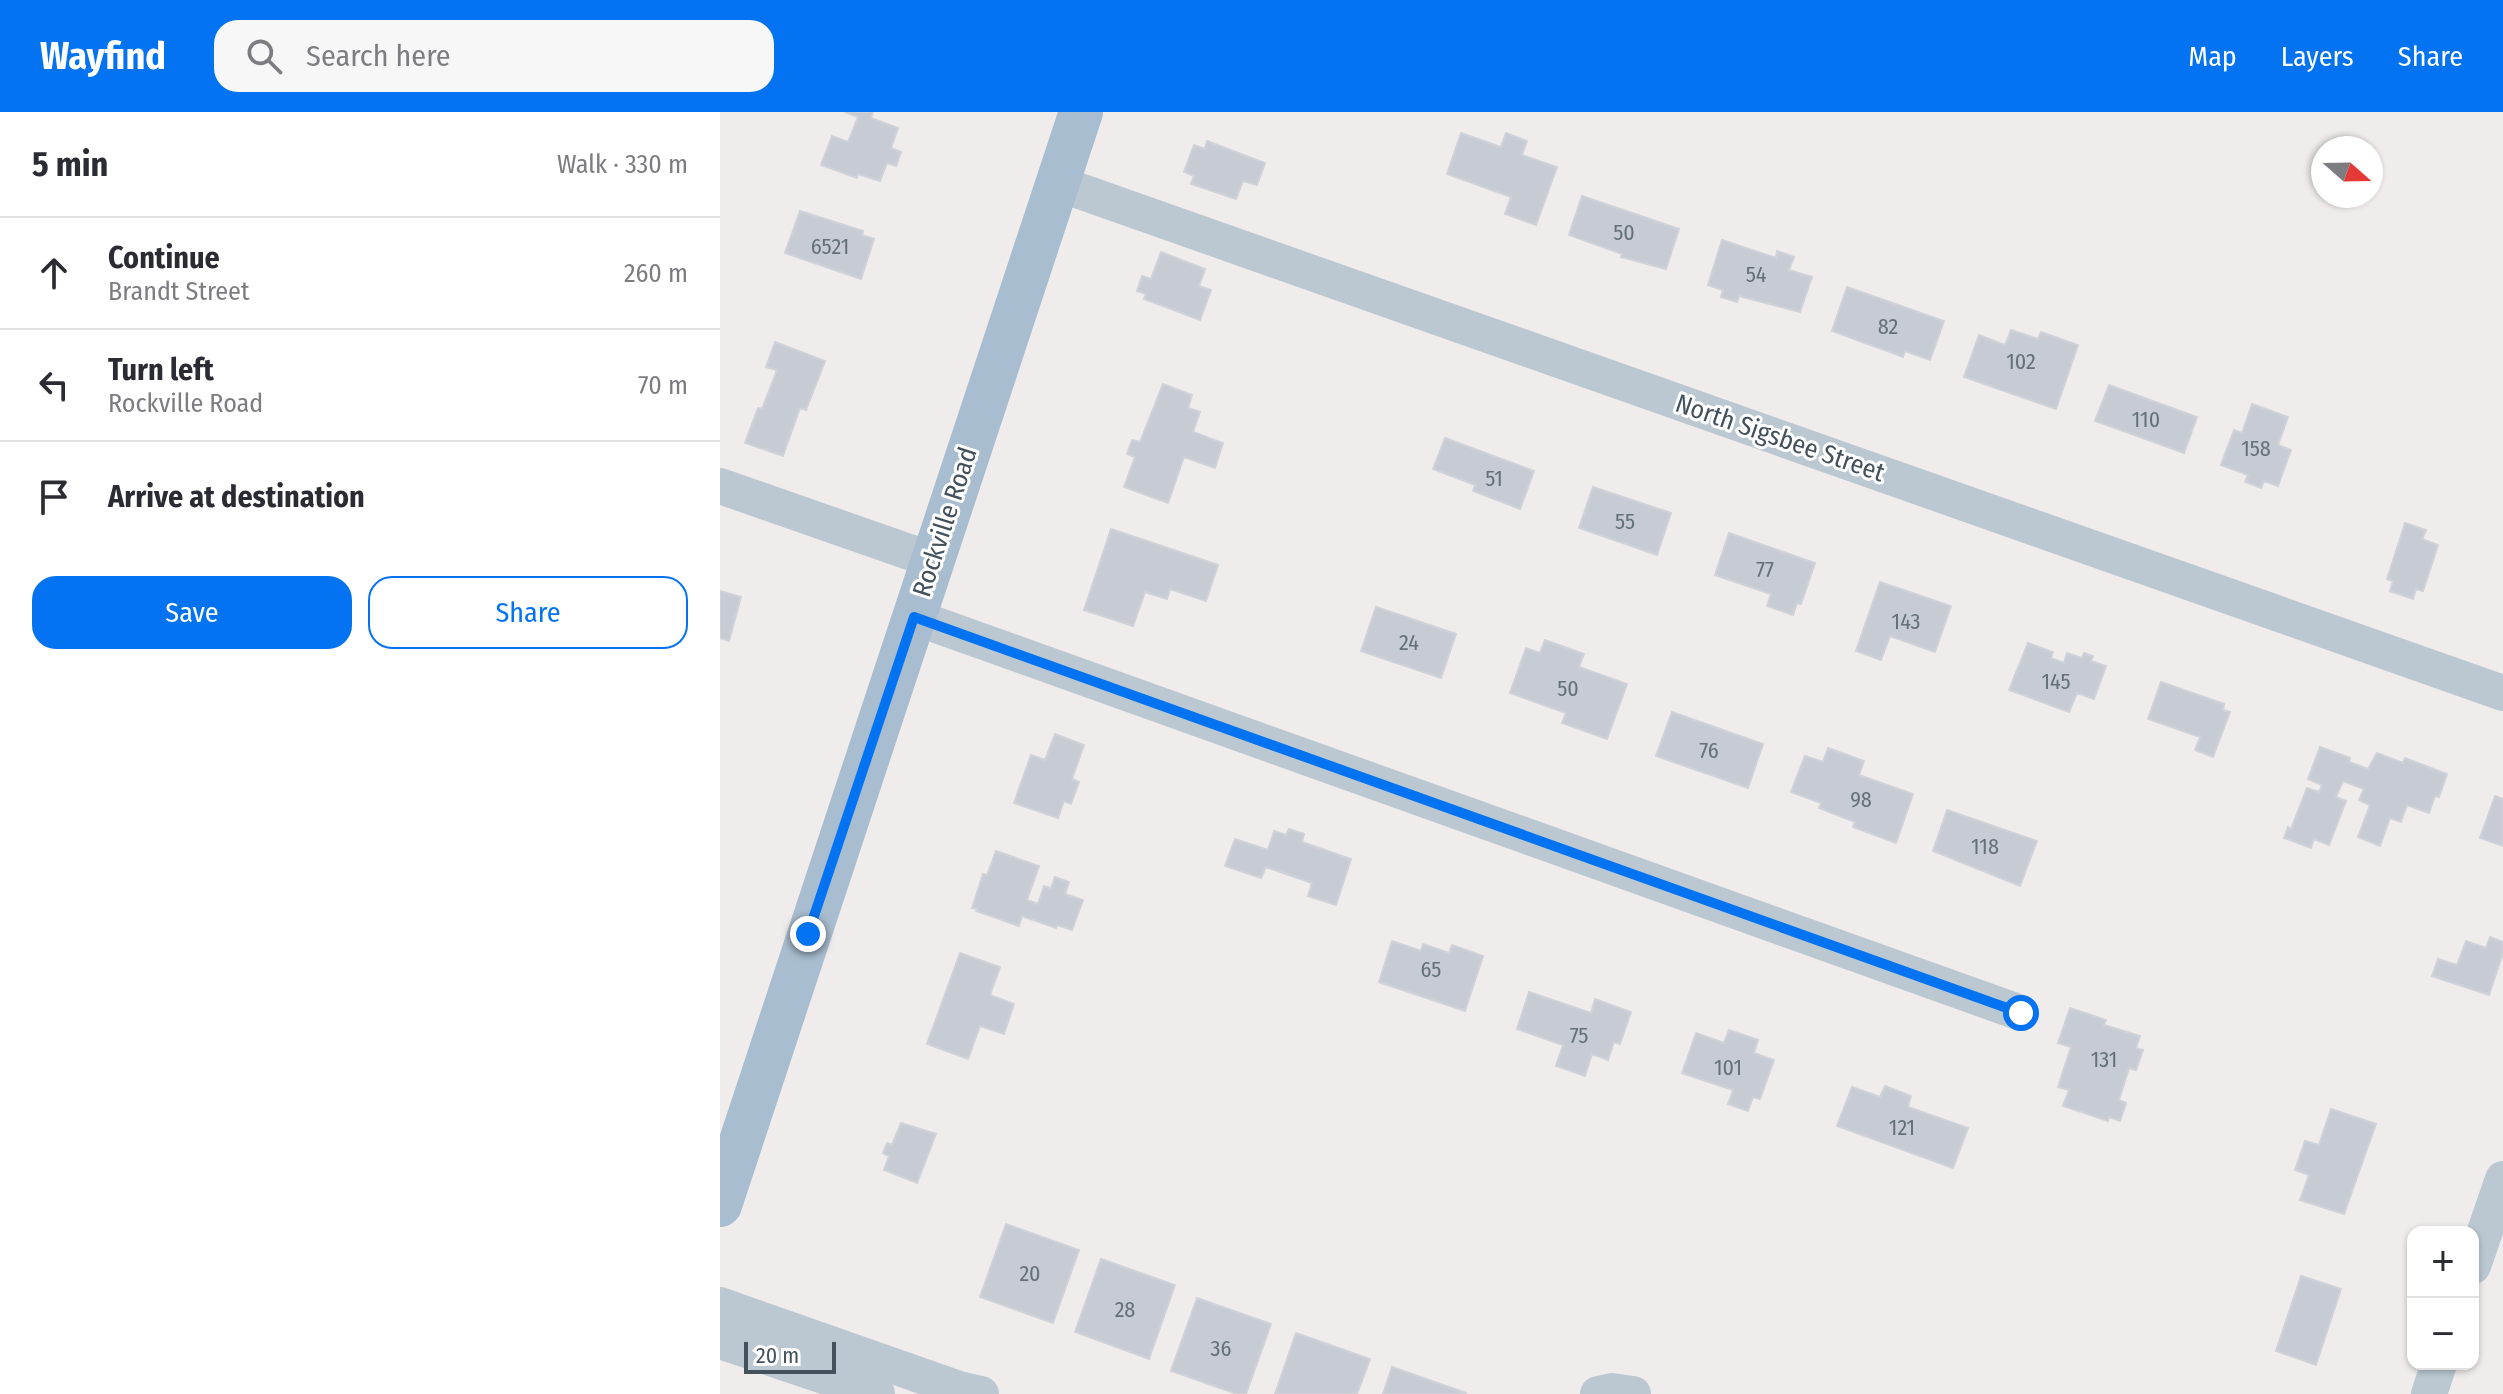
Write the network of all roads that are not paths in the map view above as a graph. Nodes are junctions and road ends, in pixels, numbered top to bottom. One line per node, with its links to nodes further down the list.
1 (1081, 112): 2 (main road, Rockville Road)
2 (1057, 183): 4 (main road, Rockville Road); 6 (street, North Sigsbee Street)
3 (720, 486): 4 (street)
4 (932, 560): 5 (main road, Rockville Road)
5 (914, 617): 7 (street); 9 (main road, Rockville Road)
6 (2503, 693)
7 (2021, 1013)
8 (2503, 1179): 10 (street)
9 (720, 1205)
10 (2479, 1249)
11 (720, 1305): 15 (street)
12 (720, 1341): 14 (street)
13 (2437, 1370): 18 (street)
14 (877, 1394)
15 (981, 1394)
16 (1598, 1394): 17 (street)
17 (1633, 1394)
18 (2429, 1394)

